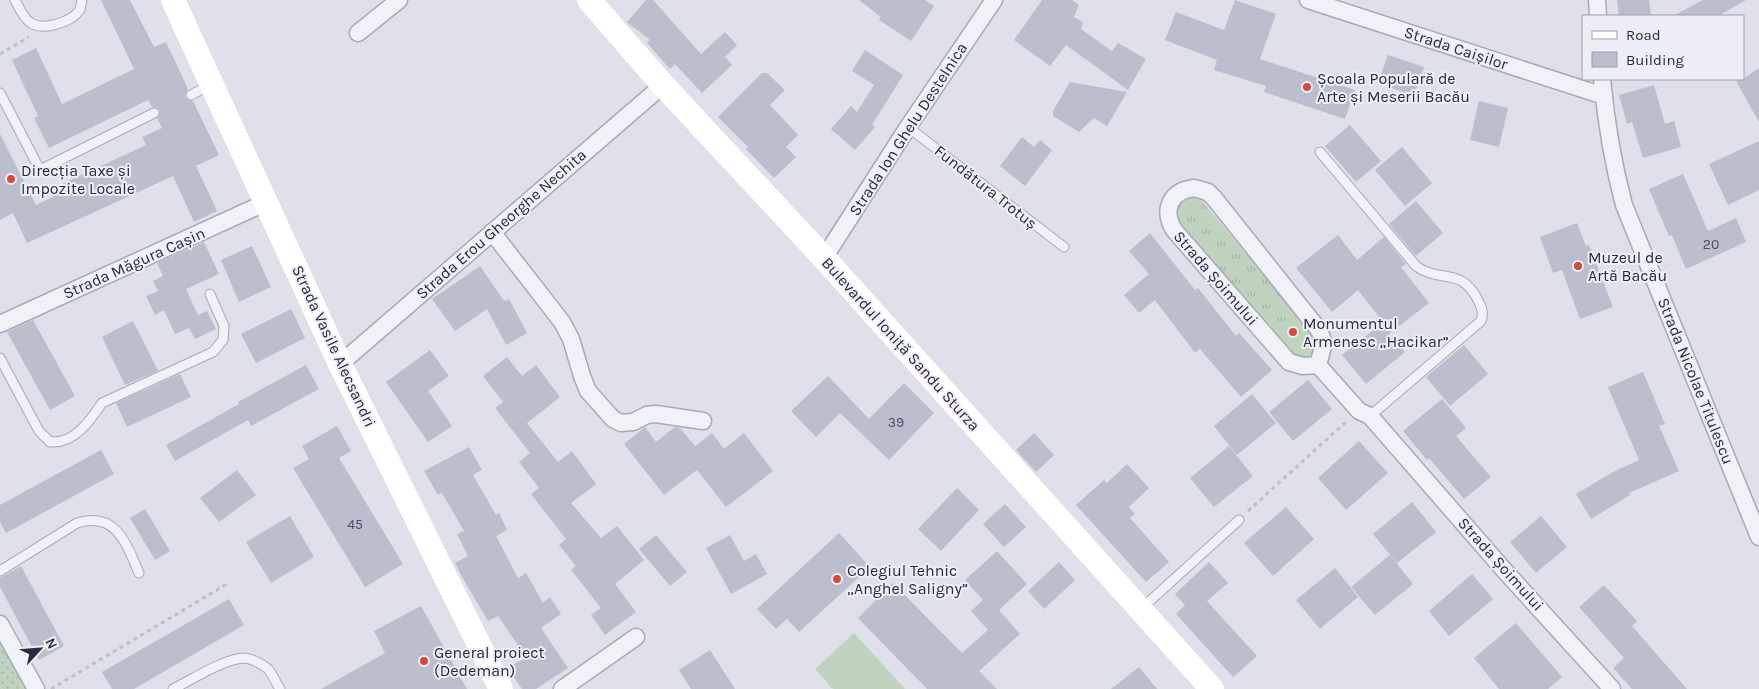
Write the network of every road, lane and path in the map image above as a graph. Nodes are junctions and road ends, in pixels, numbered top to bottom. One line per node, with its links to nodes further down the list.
1 (15, 0): 10 (lane)
2 (82, 0): 10 (lane)
3 (173, 0): 14 (street, Strada Vasile Alecsandri)
4 (399, 0): 11 (street)
5 (994, 0): 20 (street, Strada Ion Ghelu Destelnica)
6 (1308, 0): 18 (street, Strada Caișilor)
7 (1597, 0): 9 (street)
8 (597, 5): 15 (street, Bulevardul Ioniță Sandu Sturza)
9 (1598, 15)
10 (40, 26): 12 (path)
11 (358, 33)
12 (0, 54)
13 (1602, 80): 18 (street, Strada Nicolae Titulescu)
14 (212, 84): 17 (lane); 22 (street, Strada Vasile Alecsandri)
15 (663, 85): 23 (street, Strada Erou Gheorghe Nechita); 25 (street, Bulevardul Ioniță Sandu Sturza)
16 (0, 93): 19 (lane)
17 (190, 95)
18 (1604, 96): 34 (street, Strada Nicolae Titulescu)
19 (154, 113)
20 (908, 127): 24 (lane, Fundătura Trotuș); 25 (street, Strada Ion Ghelu Destelnica)
21 (1320, 152): 31 (lane)
22 (268, 202): 27 (street, Strada Măgura Cașin); 29 (street, Strada Vasile Alecsandri)
23 (492, 232): 29 (street, Strada Erou Gheorghe Nechita); 32 (street)
24 (1064, 247)
25 (824, 258): 38 (street, Bulevardul Ioniță Sandu Sturza)
26 (210, 294): 28 (lane)
27 (0, 324)
28 (0, 358)
29 (340, 364): 45 (street, Strada Vasile Alecsandri)
30 (1318, 364): 30 (street, Strada Șoimului); 31 (street, Strada Șoimului)
31 (1365, 414): 33 (path); 48 (street, Strada Șoimului)
32 (703, 421)
33 (1239, 520): 38 (lane)
34 (1759, 537)
35 (0, 571): 36 (lane)
36 (139, 573)
37 (226, 584): 42 (path)
38 (1141, 609): 47 (street, Bulevardul Ioniță Sandu Sturza)
39 (0, 624): 41 (street)
40 (636, 638): 46 (street)
41 (36, 689)
42 (51, 689)
43 (172, 689): 44 (lane)
44 (280, 689)
45 (501, 689)
46 (562, 689)
47 (1212, 689)
48 (1612, 689)

